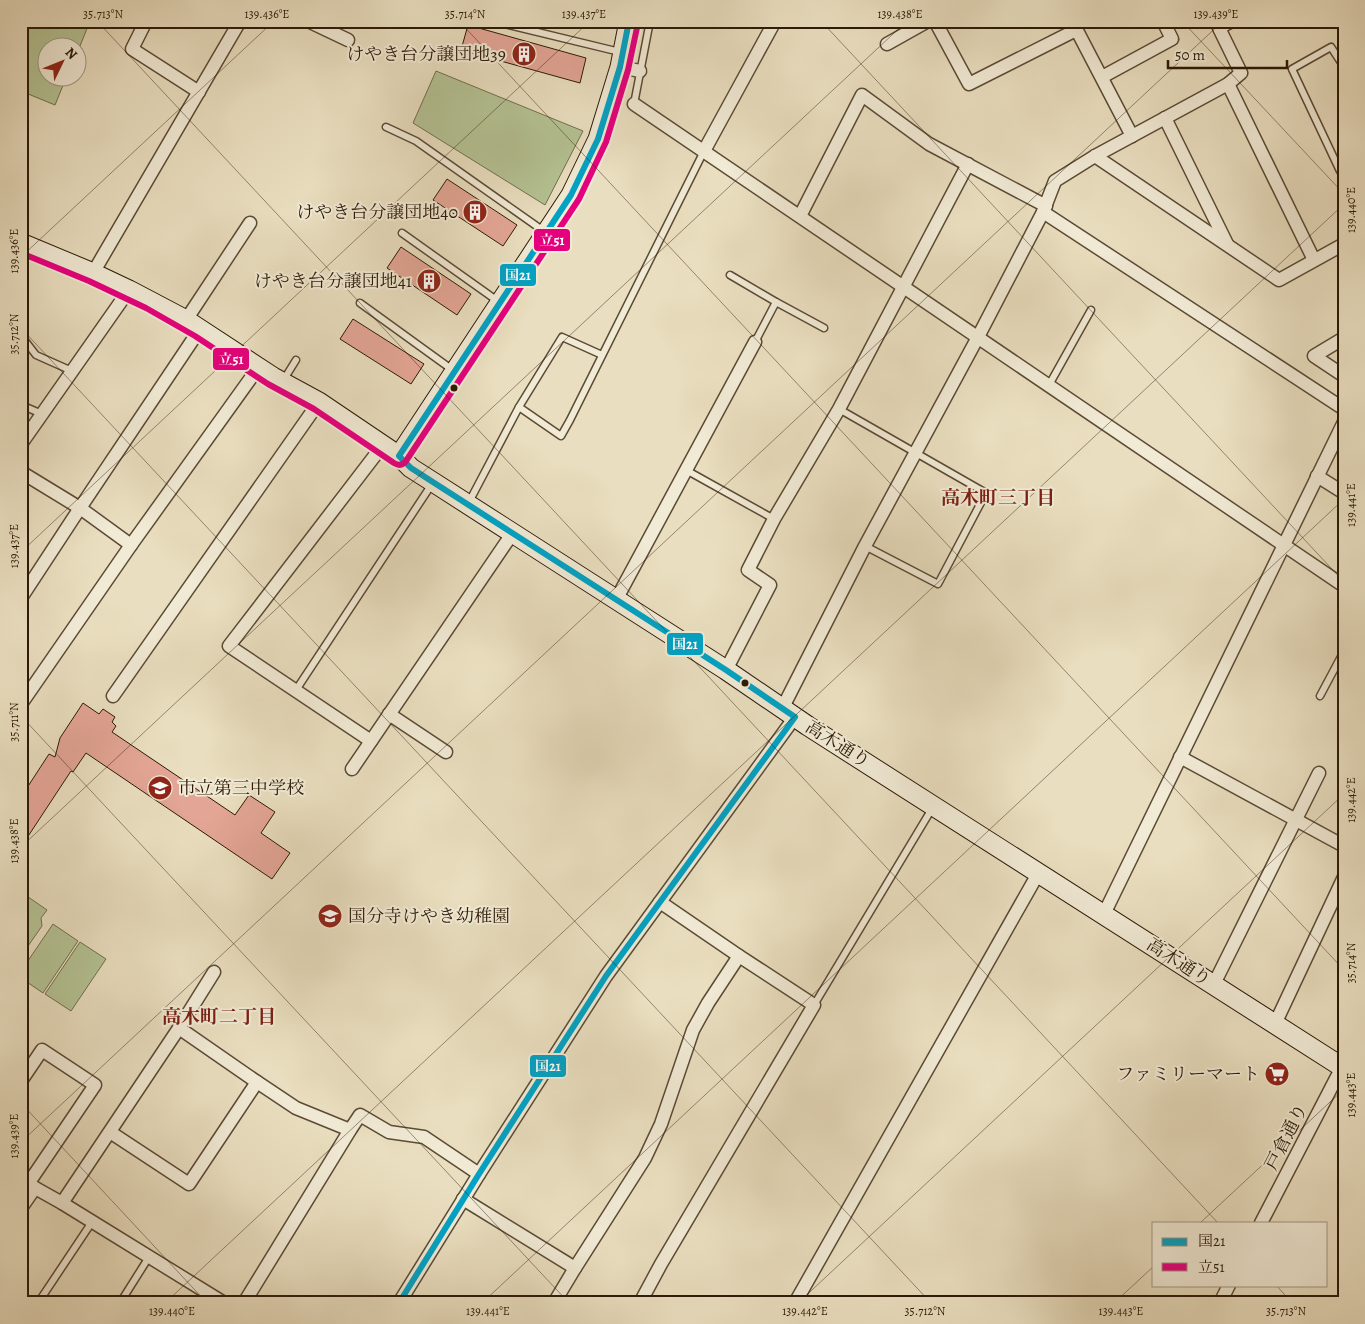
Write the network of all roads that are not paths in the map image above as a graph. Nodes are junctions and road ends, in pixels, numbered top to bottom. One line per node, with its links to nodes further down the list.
1 (146, 21): 20 (street)
2 (240, 21): 20 (street)
3 (308, 21): 13 (street)
4 (492, 21): 15 (lane)
5 (629, 21): 15 (street)
6 (650, 21): 17 (lane)
7 (775, 21): 25 (street)
8 (928, 21): 14 (street)
9 (935, 21): 12 (street)
10 (1163, 21): 18 (street)
11 (1232, 21): 19 (street)
12 (1074, 26): 18 (street)
13 (348, 40)
14 (886, 44)
15 (622, 60): 17 (street); 33 (street)
16 (1344, 67): 28 (lane)
17 (640, 71): 21 (lane)
18 (1102, 77): 24 (street)
19 (1228, 84): 22 (street); 37 (street)
20 (199, 92): 38 (street)
21 (634, 104): 25 (street)
22 (1164, 118): 24 (street); 36 (street)
23 (386, 127): 33 (lane)
24 (1132, 136): 26 (street)
25 (704, 151): 30 (street); 52 (lane)
26 (1095, 156): 29 (street); 36 (street)
27 (968, 164): 29 (street); 30 (street); 40 (street)
28 (1344, 169)
29 (1044, 209): 48 (street); 63 (street)
30 (800, 216): 40 (street)
31 (250, 223): 46 (street)
32 (402, 233): 42 (lane)
33 (547, 233): 42 (street)
34 (21, 243): 38 (street, 高木通り)
35 (1344, 244): 37 (street)
36 (1228, 246): 37 (street)
37 (1314, 260)
38 (94, 273): 41 (street, 高木通り)
39 (730, 275): 43 (lane)
40 (903, 287): 48 (street); 64 (street)
41 (129, 290): 46 (street, 高木通り); 55 (street)
42 (500, 302): 56 (street)
43 (776, 302): 47 (lane); 51 (lane)
44 (360, 303): 56 (lane)
45 (1091, 310): 59 (lane)
46 (193, 325): 54 (street, 高木通り); 77 (street)
47 (824, 328)
48 (978, 337): 59 (street); 69 (street)
49 (1344, 338): 57 (street)
50 (21, 340): 55 (lane)
51 (755, 342): 71 (street)
52 (602, 355): 62 (lane); 62 (lane)
53 (296, 360): 58 (lane)
54 (258, 368): 58 (street, 高木通り); 80 (street)
55 (72, 372): 65 (street)
56 (454, 372): 70 (street)
57 (1344, 376)
58 (283, 383): 60 (street, 高木通り)
59 (1049, 385): 81 (street)
60 (320, 402): 68 (street, 高木通り); 90 (street)
61 (21, 404): 65 (lane)
62 (519, 407): 76 (lane)
63 (1344, 409)
64 (839, 410): 69 (lane); 78 (street)
65 (42, 414): 67 (street)
66 (1344, 422): 73 (street)
67 (21, 444)
68 (383, 445): 70 (street, 高木通り); 89 (street)
69 (915, 454): 82 (street); 82 (lane)
70 (399, 456): 74 (street, 高木通り)
71 (686, 470): 78 (lane); 85 (street)
72 (21, 472): 77 (street)
73 (1317, 476): 75 (street); 81 (street)
74 (433, 482): 76 (street, 高木通り); 89 (lane)
75 (1344, 493)
76 (468, 505): 79 (street, 高木通り)
77 (80, 508): 80 (street); 84 (street)
78 (774, 519): 87 (street)
79 (512, 534): 85 (street, 高木通り); 94 (street)
80 (131, 545): 88 (street)
81 (1284, 545): 83 (street); 97 (street)
82 (865, 546): 93 (street)
83 (1344, 586)
84 (21, 598)
85 (616, 600): 87 (street, 高木通り)
86 (1344, 651): 91 (lane)
87 (726, 670): 93 (street, 高木通り)
88 (25, 690): 92 (street)
89 (296, 690): 95 (street)
90 (113, 696)
91 (1320, 696)
92 (21, 704)
93 (789, 713): 100 (street, 高木通り); 105 (street)
94 (389, 714): 95 (street); 96 (street)
95 (371, 741): 98 (street)
96 (446, 752)
97 (1180, 757): 101 (street); 106 (street)
98 (352, 769)
99 (1319, 772): 101 (street)
100 (934, 805): 103 (street, 高木通り); 110 (lane)
101 (1296, 820): 102 (street); 109 (street)
102 (1344, 846)
103 (1039, 872): 106 (street, 高木通り); 135 (street)
104 (1344, 877): 111 (street)
105 (660, 902): 107 (street); 118 (street)
106 (1104, 914): 109 (street, 高木通り)
107 (739, 956): 110 (street); 126 (street)
108 (214, 972): 112 (street)
109 (1214, 984): 111 (street, 高木通り)
110 (814, 1005): 128 (street)
111 (1275, 1024): 113 (street, 高木通り)
112 (179, 1028): 115 (street); 117 (street)
113 (1343, 1068): 124 (street, 戸倉通り)
114 (21, 1081): 119 (street)
115 (256, 1082): 116 (street); 117 (street)
116 (350, 1130): 118 (street); 132 (street)
117 (110, 1132): 121 (street)
118 (479, 1174): 120 (street)
119 (28, 1184): 121 (street); 122 (street)
120 (463, 1199): 126 (street); 133 (street)
121 (62, 1204): 123 (street)
122 (21, 1208)
123 (92, 1222): 125 (street); 129 (lane)
124 (1262, 1222)
125 (149, 1257): 130 (lane); 131 (street)
126 (574, 1268): 134 (street)
127 (1228, 1286): 136 (street)
128 (645, 1301)
129 (38, 1303)
130 (120, 1303)
131 (224, 1303)
132 (244, 1303)
133 (399, 1303)
134 (554, 1303)
135 (795, 1303)
136 (1220, 1303)

